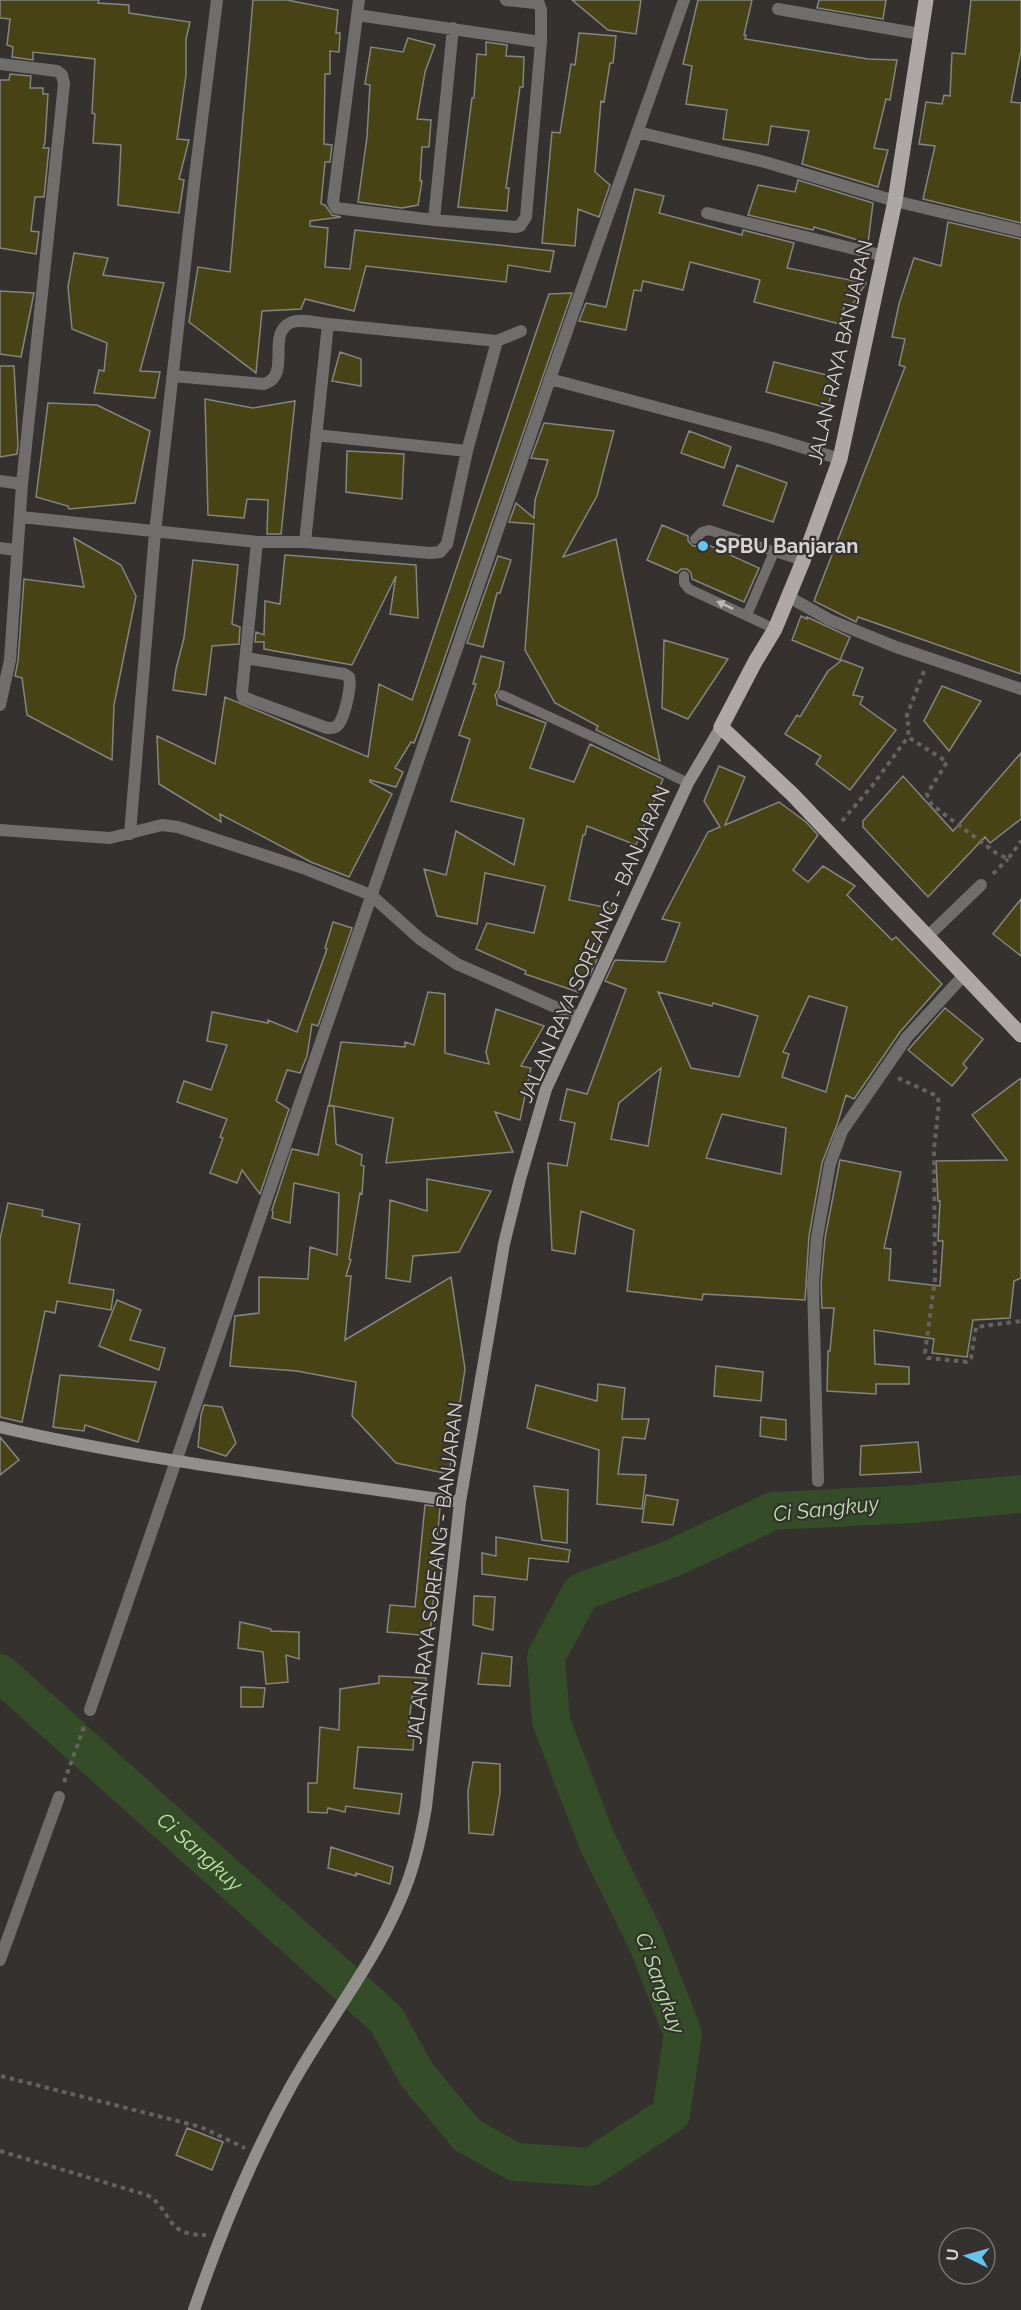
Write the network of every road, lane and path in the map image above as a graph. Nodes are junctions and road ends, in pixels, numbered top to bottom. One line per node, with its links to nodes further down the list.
1 (217, 0): 21 (street)
2 (358, 0): 7 (street)
3 (506, 0): 10 (street)
4 (684, 0): 12 (street)
5 (926, 0): 9 (main road, JALAN RAYA BANJARAN)
6 (778, 9): 9 (street)
7 (357, 15): 8 (street); 15 (street)
8 (453, 28): 10 (street); 15 (street)
9 (920, 34): 13 (main road, JALAN RAYA BANJARAN)
10 (541, 42): 15 (street)
11 (0, 64): 27 (street)
12 (637, 132): 13 (street); 22 (street)
13 (895, 201): 16 (street); 17 (main road, JALAN RAYA BANJARAN)
14 (707, 213): 17 (street)
15 (434, 220)
16 (1021, 231)
17 (884, 256): 25 (main road, JALAN RAYA BANJARAN)
18 (328, 324): 20 (street); 21 (street); 23 (street)
19 (521, 331): 20 (street)
20 (497, 340): 24 (street)
21 (173, 376): 29 (street)
22 (550, 380): 25 (street); 55 (street)
23 (316, 435): 24 (street); 32 (street)
24 (466, 451): 32 (street)
25 (840, 459): 36 (main road, JALAN RAYA BANJARAN)
26 (0, 481): 27 (street)
27 (22, 484): 28 (street)
28 (21, 516): 29 (street); 34 (street)
29 (155, 532): 31 (street); 50 (street)
30 (695, 539): 35 (lane)
31 (257, 542): 32 (street); 41 (street)
32 (304, 542)
33 (0, 548): 34 (street)
34 (16, 550): 45 (street)
35 (774, 552): 36 (lane); 39 (lane)
36 (803, 561): 38 (main road, JALAN RAYA BANJARAN)
37 (684, 576): 39 (lane, one-way to 37)
38 (789, 597): 40 (main road, JALAN RAYA BANJARAN); 42 (street)
39 (747, 615): 40 (lane)
40 (775, 628): 46 (main road, JALAN RAYA BANJARAN)
41 (246, 658): 41 (street)
42 (929, 659): 43 (street); 47 (path)
43 (1021, 689)
44 (502, 695): 48 (lane)
45 (0, 705)
46 (721, 727): 48 (main road, JALAN RAYA SOREANG - BANJARAN); 51 (main road)
47 (908, 737): 51 (path); 53 (path)
48 (688, 783): 58 (main road, JALAN RAYA SOREANG - BANJARAN)
49 (0, 830): 50 (street)
50 (130, 834): 55 (street)
51 (830, 835): 56 (main road)
52 (1021, 841): 53 (path)
53 (1008, 859): 54 (path)
54 (981, 885): 56 (street)
55 (371, 895): 58 (street); 63 (street)
56 (928, 936): 57 (main road)
57 (964, 974): 59 (main road); 60 (street)
58 (578, 1017): 65 (main road, JALAN RAYA SOREANG - BANJARAN)
59 (1021, 1035)
60 (884, 1071): 61 (path); 64 (street)
61 (1021, 1321)
62 (0, 1427): 63 (main road)
63 (176, 1460): 65 (main road); 66 (street)
64 (818, 1481)
65 (460, 1502): 71 (main road, JALAN RAYA SOREANG - BANJARAN)
66 (90, 1710): 67 (path)
67 (59, 1797): 68 (street)
68 (0, 1960)
69 (1, 2076): 71 (path)
70 (0, 2151): 72 (path)
71 (257, 2154): 72 (main road, JALAN RAYA SOREANG - BANJARAN)
72 (222, 2235): 73 (main road, JALAN RAYA SOREANG - BANJARAN)
73 (194, 2310)

